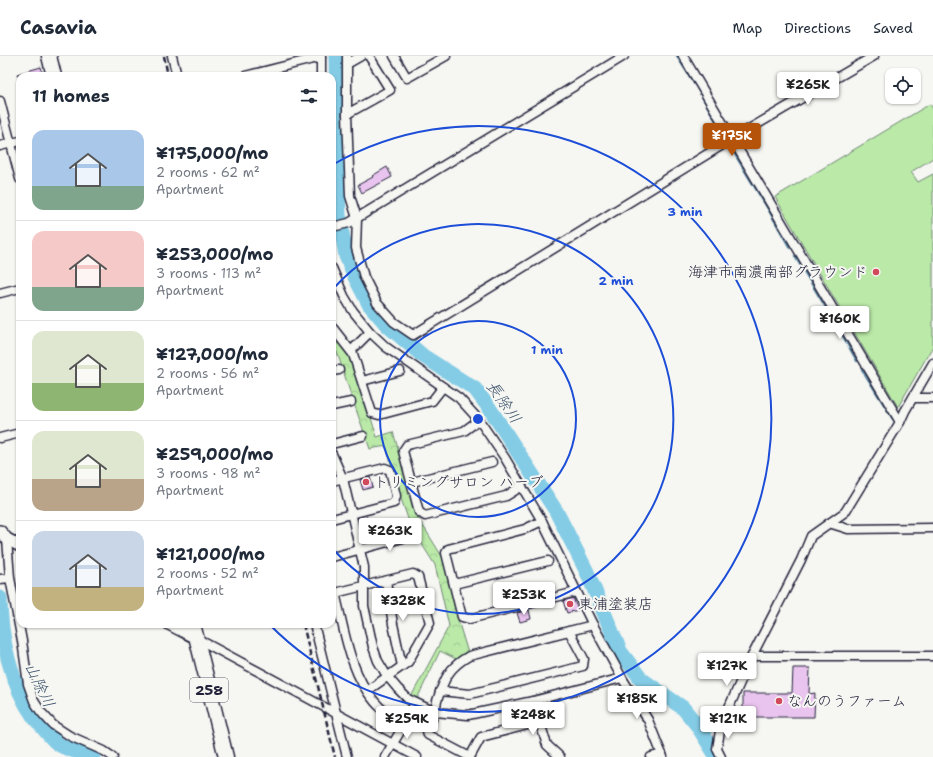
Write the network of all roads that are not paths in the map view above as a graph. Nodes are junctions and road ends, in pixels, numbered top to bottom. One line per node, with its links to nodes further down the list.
1 (49, 56): 12 (highway)
2 (172, 56): 13 (street)
3 (361, 56): 11 (street)
4 (369, 56): 17 (street)
5 (394, 56): 6 (street)
6 (446, 56)
7 (624, 56): 23 (street)
8 (683, 56): 18 (street)
9 (874, 56): 18 (street)
10 (321, 57): 14 (street); 15 (street)
11 (347, 60): 17 (street)
12 (53, 72)
13 (176, 72)
14 (261, 72)
15 (321, 72)
16 (0, 101): 20 (street)
17 (347, 114): 23 (street)
18 (732, 139): 23 (street); 40 (street)
19 (16, 141): 20 (street)
20 (11, 143): 21 (street); 22 (street)
21 (0, 146)
22 (16, 163)
23 (357, 218): 24 (street)
24 (336, 226)
25 (336, 283): 28 (street)
26 (16, 289): 27 (street)
27 (0, 293)
28 (370, 332): 30 (street); 34 (street)
29 (336, 333): 30 (street)
30 (351, 350): 33 (street)
31 (933, 363): 35 (street)
32 (400, 371): 33 (street)
33 (362, 381): 34 (street)
34 (443, 387): 39 (street)
35 (913, 398): 36 (street); 40 (street)
36 (933, 398)
37 (351, 402): 38 (street)
38 (336, 405)
39 (479, 420): 49 (street); 50 (street)
40 (900, 422): 54 (street)
41 (16, 434): 43 (street)
42 (362, 436): 44 (street)
43 (0, 438)
44 (336, 443)
45 (492, 462): 49 (street)
46 (336, 463): 47 (street)
47 (343, 479): 48 (street); 51 (street); 51 (street)
48 (336, 480)
49 (412, 482): 50 (street)
50 (522, 486): 53 (street)
51 (352, 514): 52 (street); 59 (street)
52 (336, 518)
53 (542, 521): 64 (street); 66 (street)
54 (829, 523): 55 (street); 75 (street)
55 (933, 528)
56 (4, 535): 58 (street); 62 (street)
57 (414, 535): 59 (street)
58 (16, 543)
59 (361, 550): 60 (street); 65 (street)
60 (336, 556)
61 (548, 562): 64 (street)
62 (5, 579): 67 (street)
63 (386, 581): 65 (street); 77 (street); 77 (street)
64 (454, 584): 66 (street)
65 (364, 586): 78 (street); 80 (street)
66 (576, 592): 68 (street)
67 (16, 618)
68 (593, 625): 73 (street); 79 (street)
69 (19, 628): 90 (street)
70 (177, 628): 74 (street)
71 (194, 628): 74 (highway, 258)
72 (315, 628): 85 (street)
73 (569, 631): 81 (street); 81 (street)
74 (196, 638): 85 (street); 91 (highway, 258)
75 (752, 656): 76 (street); 97 (street)
76 (933, 656)
77 (402, 666): 78 (street)
78 (387, 676): 80 (street); 83 (street)
79 (622, 678): 82 (street); 89 (street)
80 (367, 690): 86 (street)
81 (440, 691): 84 (street)
82 (533, 701): 84 (street); 87 (street)
83 (415, 703): 84 (street); 88 (street)
84 (435, 712): 87 (street)
85 (336, 713): 88 (street); 92 (street)
86 (393, 719)
87 (539, 722): 95 (street)
88 (392, 744): 93 (street); 94 (street)
89 (663, 756): 96 (street)
90 (113, 757)
91 (226, 757)
92 (347, 757)
93 (385, 757)
94 (417, 757)
95 (560, 757)
96 (652, 757)
97 (721, 757)

